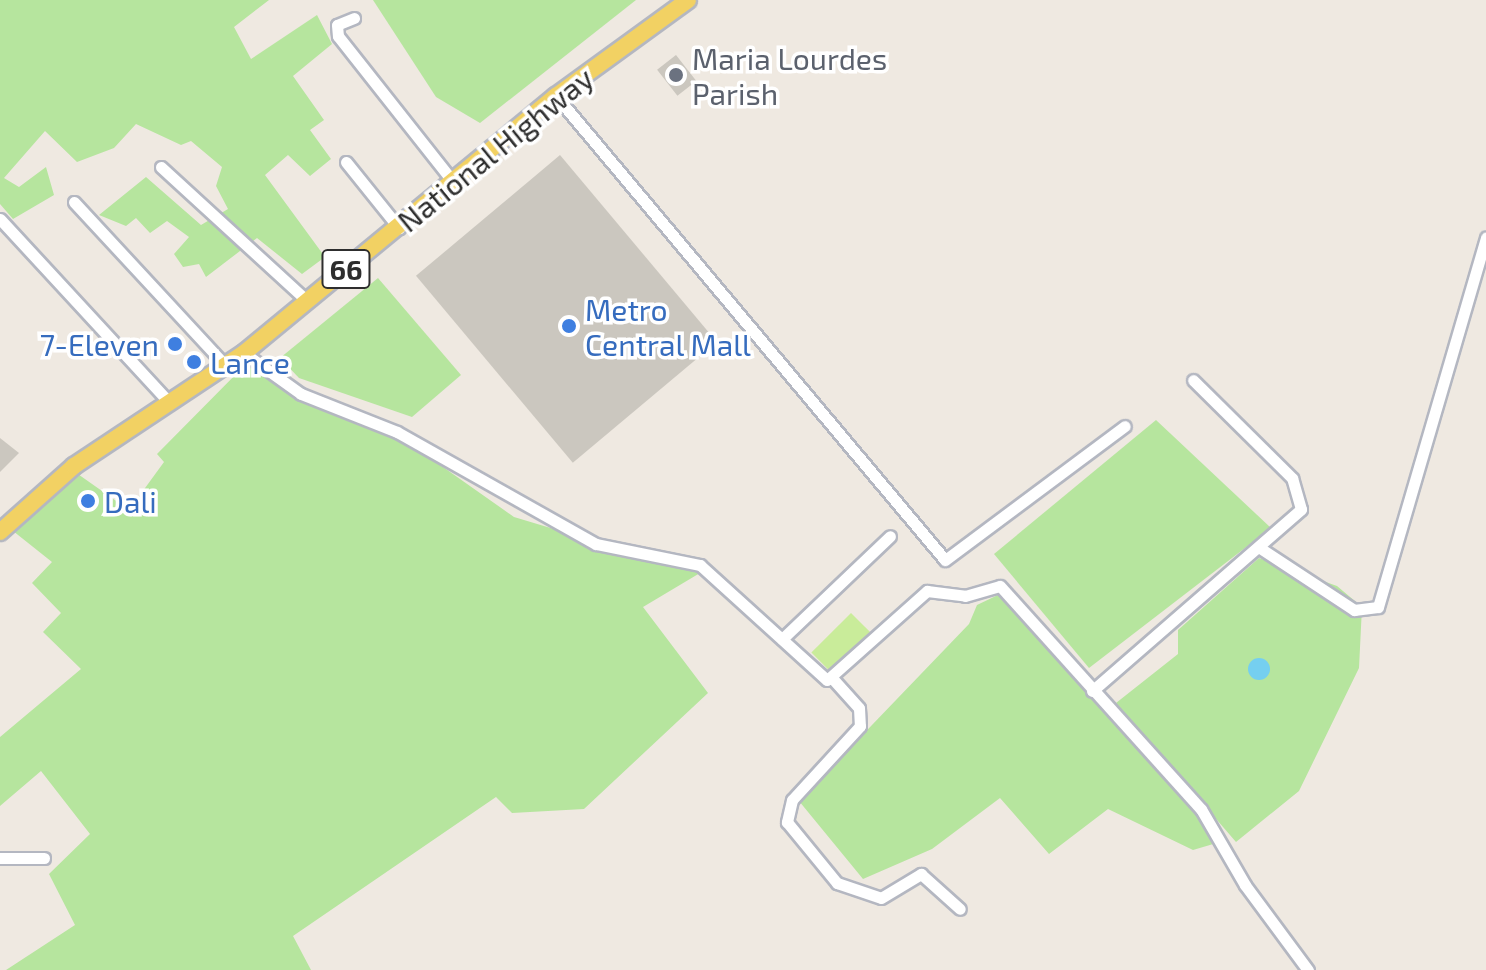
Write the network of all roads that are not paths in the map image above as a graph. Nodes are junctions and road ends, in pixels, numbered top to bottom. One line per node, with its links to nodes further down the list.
1 (688, 0): 3 (main road, National Highway / 66)
2 (354, 18): 6 (street)
3 (556, 96): 6 (main road, National Highway / 66); 16 (street)
4 (346, 162): 9 (street)
5 (161, 167): 11 (street)
6 (454, 183): 9 (main road, National Highway / 66)
7 (74, 202): 13 (street)
8 (0, 219): 15 (street)
9 (399, 228): 11 (main road, National Highway / 66)
10 (1486, 237): 19 (street)
11 (307, 301): 12 (main road, National Highway / 66)
12 (244, 353): 13 (main road, National Highway / 66); 20 (street)
13 (225, 365): 15 (main road, National Highway / 66)
14 (1193, 380): 19 (street)
15 (169, 402): 17 (main road, National Highway / 66)
16 (1125, 426)
17 (0, 532)
18 (890, 536): 20 (street)
19 (1260, 548): 22 (street)
20 (782, 639): 21 (street)
21 (832, 678): 22 (street); 25 (street)
22 (1092, 691): 26 (street)
23 (0, 858): 24 (street)
24 (44, 858)
25 (960, 909)
26 (1308, 970)

